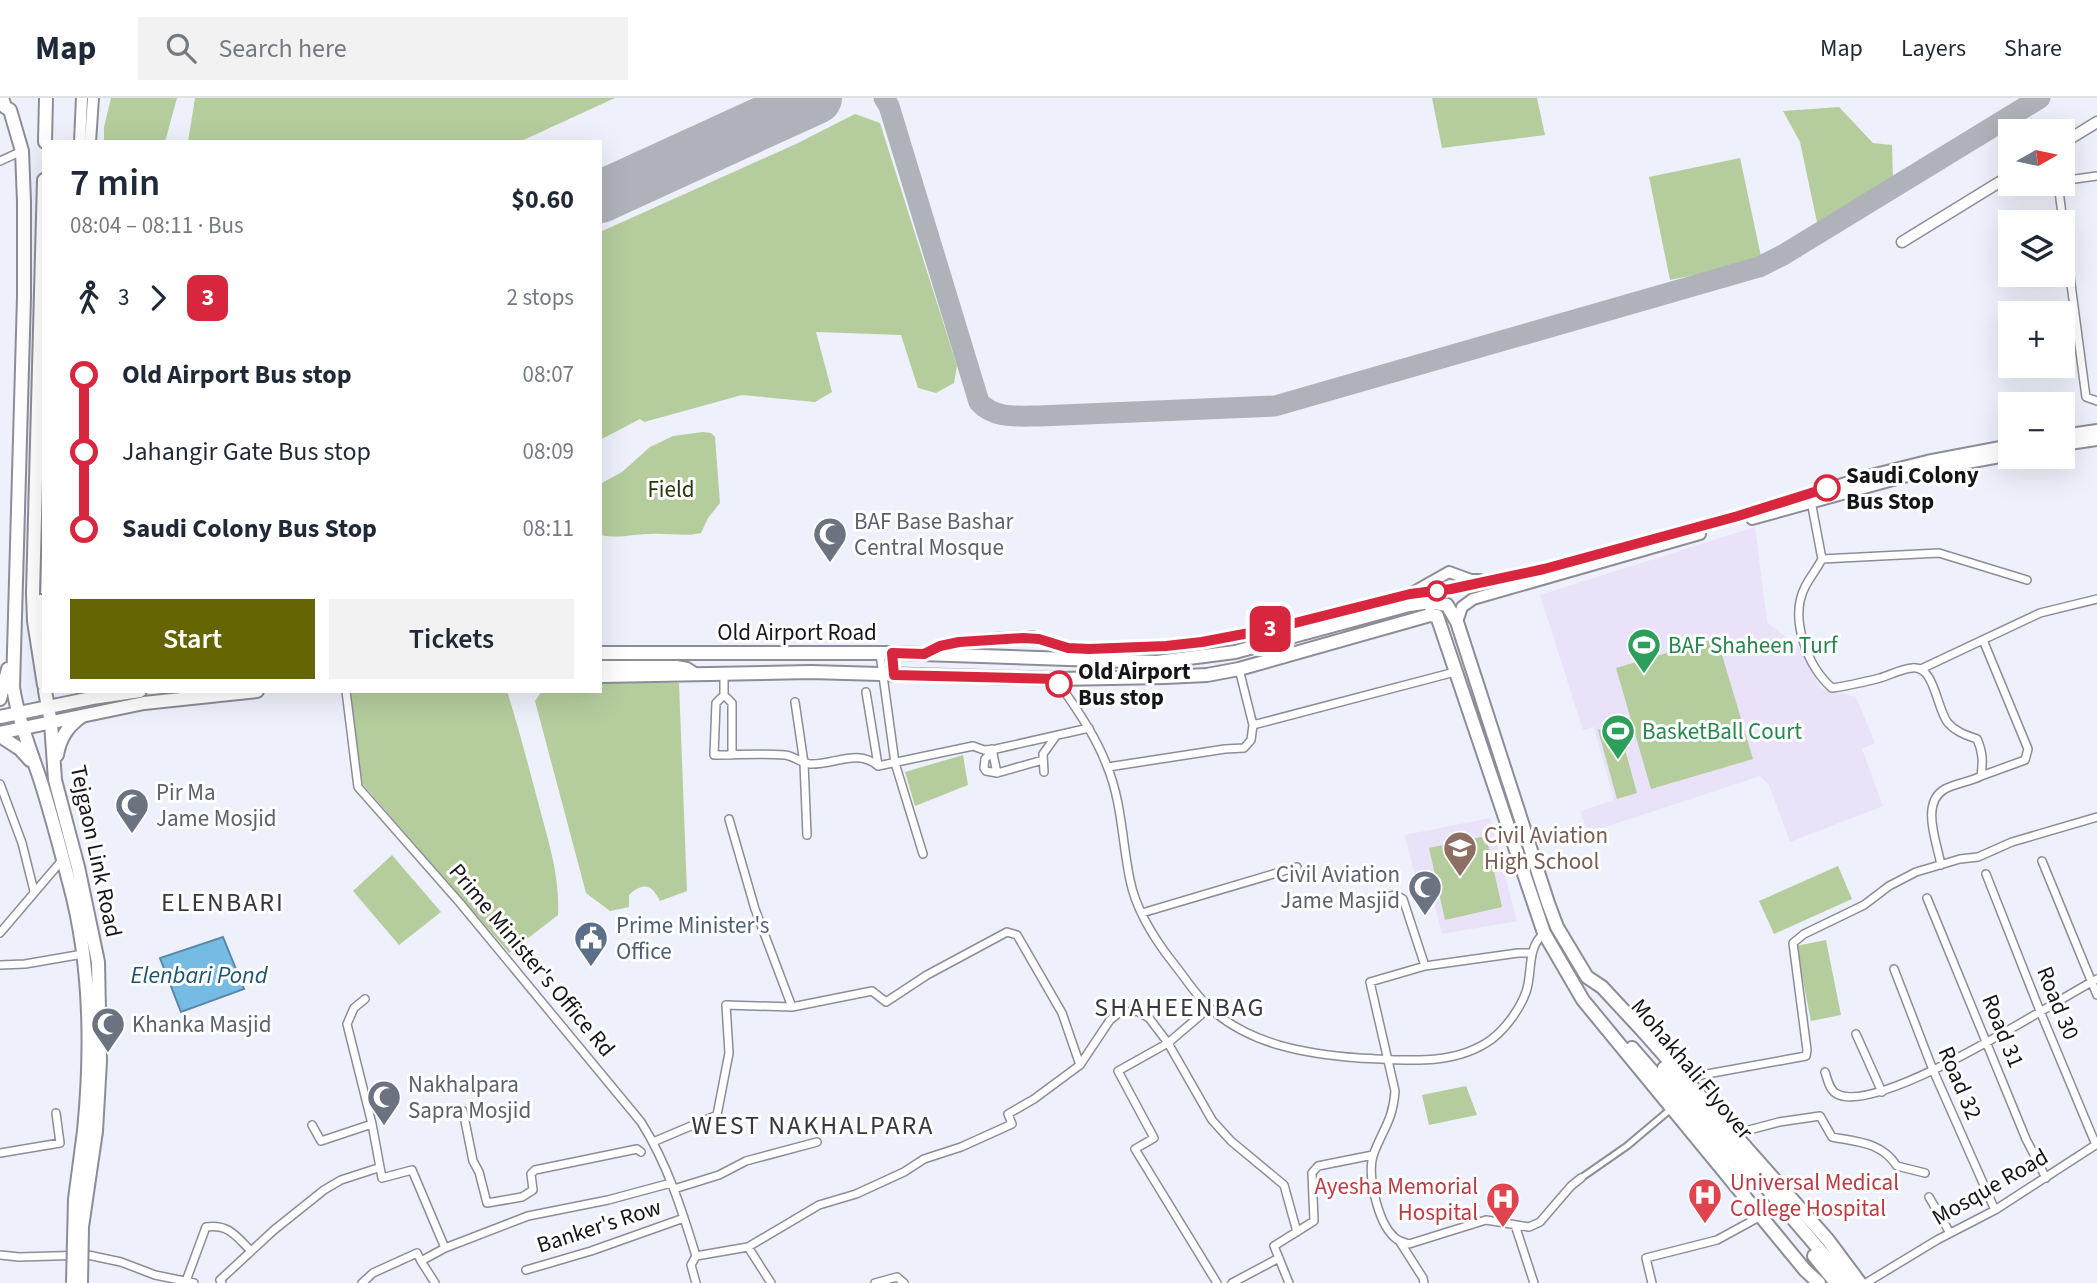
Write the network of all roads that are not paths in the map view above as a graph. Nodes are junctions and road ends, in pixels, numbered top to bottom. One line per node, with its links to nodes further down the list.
1 (2, 98): 5 (main road)
2 (46, 98): 8 (main road)
3 (82, 98): 9 (main road)
4 (93, 98): 10 (main road)
5 (8, 104): 11 (main road)
6 (2097, 122): 7 (street)
7 (2076, 134)
8 (45, 140)
9 (80, 140)
10 (90, 140)
11 (22, 151): 12 (street); 39 (main road)
12 (0, 161)
13 (2097, 176): 14 (street)
14 (2076, 179)
15 (1998, 183): 16 (street)
16 (1902, 242)
17 (42, 254): 27 (main road)
18 (2071, 287): 19 (street)
19 (2097, 401)
20 (2097, 430): 21 (main road)
21 (2075, 433)
22 (2097, 440): 23 (main road)
23 (2075, 443)
24 (1998, 448): 26 (main road)
25 (1998, 457): 26 (main road)
26 (1810, 498): 28 (street); 29 (main road); 34 (main road)
27 (34, 550): 33 (main road); 47 (main road)
28 (1822, 559): 30 (street); 46 (street)
29 (1497, 579): 31 (main road); 32 (main road)
30 (2027, 580)
31 (1451, 589): 32 (main road); 37 (main road)
32 (1410, 594): 43 (main road)
33 (42, 595)
34 (1473, 599): 36 (main road); 38 (main road)
35 (2097, 599): 40 (street)
36 (1449, 607): 37 (main road, Old Airport Road); 38 (main road)
37 (1432, 611): 43 (main road, Old Airport Road); 45 (main road); 99 (main road)
38 (1457, 622): 105 (main road)
39 (14, 640): 60 (main road); 63 (main road, Tejgaon Link Road)
40 (1983, 640): 46 (street); 81 (street)
41 (602, 653): 42 (main road, Old Airport Road)
42 (886, 654): 43 (main road, Old Airport Road); 51 (main road)
43 (924, 654)
44 (602, 666): 50 (main road)
45 (1239, 669): 53 (main road); 67 (street)
46 (1921, 669): 81 (street)
47 (42, 672)
48 (724, 673): 50 (main road); 51 (main road); 59 (street)
49 (1451, 673): 67 (street)
50 (696, 674): 52 (main road)
51 (888, 675): 53 (main road); 76 (street)
52 (602, 676)
53 (1056, 679): 68 (street)
54 (866, 692): 77 (street)
55 (45, 693): 62 (main road, Tejgaon Link Road)
56 (129, 693): 62 (main road)
57 (238, 693): 64 (main road)
58 (346, 693): 128 (street, Prime Minister's Office Rd)
59 (724, 695): 73 (street); 73 (street)
60 (0, 699)
61 (795, 702): 75 (street)
62 (48, 707): 63 (main road); 66 (main road, Tejgaon Link Road)
63 (19, 713): 65 (main road); 69 (main road, Tejgaon Link Road)
64 (83, 715): 66 (main road); 82 (main road)
65 (0, 717)
66 (51, 723): 69 (main road); 82 (main road, Tejgaon Link Road)
67 (1253, 725): 78 (street)
68 (1089, 728): 71 (street); 78 (street)
69 (23, 729): 70 (main road); 83 (main road, Tejgaon Link Road)
70 (0, 735): 83 (main road)
71 (1057, 735): 72 (street); 74 (street)
72 (992, 751): 76 (street); 80 (street); 80 (street)
73 (732, 755): 75 (street)
74 (1043, 760): 79 (street); 80 (street)
75 (804, 763): 77 (street); 87 (street)
76 (895, 763): 77 (street); 88 (street)
77 (878, 766)
78 (1108, 767): 97 (street)
79 (1044, 772)
80 (997, 773)
81 (1981, 776): 91 (street)
82 (55, 780): 100 (main road, Tejgaon Link Road)
83 (41, 782): 89 (main road, Tejgaon Link Road)
84 (0, 784): 94 (street)
85 (729, 820): 110 (street)
86 (2097, 820): 91 (street)
87 (807, 835)
88 (923, 854)
89 (63, 859): 94 (street); 100 (main road, Tejgaon Link Road)
90 (2042, 861): 106 (street)
91 (1941, 865): 120 (street)
92 (1297, 867): 97 (street)
93 (1986, 874): 112 (street, Road 30)
94 (34, 891): 98 (street)
95 (1927, 898): 114 (street, Road 31)
96 (1348, 903): 103 (street)
97 (1142, 913): 111 (street)
98 (0, 933)
99 (1544, 933): 101 (street); 107 (main road)
100 (90, 953): 102 (street); 157 (main road, Tejgaon Link Road, bridge)
101 (1532, 953): 103 (street); 116 (street)
102 (0, 965)
103 (1425, 966): 116 (street)
104 (1894, 969): 118 (street, Road 32)
105 (1587, 977): 120 (main road); 173 (main road, Mohakhali Flyover)
106 (2094, 981): 108 (street); 112 (street)
107 (1574, 982): 122 (main road); 172 (main road, Mohakhali Flyover)
108 (2097, 995)
109 (365, 999): 125 (street)
110 (792, 1007): 117 (street); 128 (street)
111 (1209, 1008): 115 (street); 116 (street)
112 (2040, 1011): 114 (street); 130 (street, Road 30)
113 (1856, 1034): 121 (street)
114 (1987, 1042): 118 (street); 137 (street, Road 31)
115 (1168, 1043): 117 (street); 144 (street); 165 (street)
116 (1387, 1059): 133 (street)
117 (1080, 1065): 147 (street)
118 (1933, 1070): 121 (street); 140 (street, Road 32)
119 (1825, 1072): 121 (street)
120 (1684, 1078): 127 (main road)
121 (1882, 1092)
122 (1672, 1108): 136 (street); 141 (main road)
123 (463, 1111): 131 (street)
124 (56, 1113): 132 (street)
125 (372, 1124): 126 (street); 134 (street)
126 (312, 1125)
127 (1734, 1135): 135 (street); 174 (main road)
128 (653, 1142): 138 (street, Prime Minister's Office Rd)
129 (817, 1142): 138 (street)
130 (2096, 1145): 137 (street, Mosque Road)
131 (641, 1152)
132 (0, 1153)
133 (1373, 1155): 144 (street); 146 (street)
134 (378, 1168): 148 (street); 149 (street)
135 (1924, 1173)
136 (1581, 1178): 143 (street)
137 (2046, 1178): 140 (street, Mosque Road)
138 (673, 1186): 142 (street, Prime Minister's Office Rd); 148 (street)
139 (1929, 1197): 145 (street)
140 (1995, 1210): 145 (street, Mosque Road)
141 (1761, 1216): 170 (street); 171 (main road)
142 (684, 1218): 151 (street, Prime Minister's Office Rd); 155 (street, Banker's Row)
143 (1514, 1226): 146 (street); 169 (street)
144 (1297, 1232): 153 (street)
145 (1950, 1233): 174 (street, Mosque Road)
146 (1399, 1241): 168 (street)
147 (748, 1247): 151 (street); 162 (street)
148 (445, 1248): 154 (street)
149 (251, 1251): 156 (street); 158 (street)
150 (0, 1255): 152 (street)
151 (696, 1256): 161 (street, Prime Minister's Office Rd)
152 (76, 1257): 156 (street); 157 (street)
153 (1279, 1258): 166 (street); 167 (street)
154 (421, 1261): 159 (street); 160 (street)
155 (526, 1270)
156 (190, 1282)
157 (77, 1283)
158 (222, 1283)
159 (362, 1283)
160 (435, 1283)
161 (696, 1283)
162 (771, 1283)
163 (875, 1283): 164 (street)
164 (904, 1283)
165 (1217, 1283)
166 (1233, 1283)
167 (1289, 1283)
168 (1424, 1283)
169 (1534, 1283)
170 (1652, 1283)
171 (1819, 1283)
172 (1836, 1283)
173 (1848, 1283)
174 (1863, 1283)

